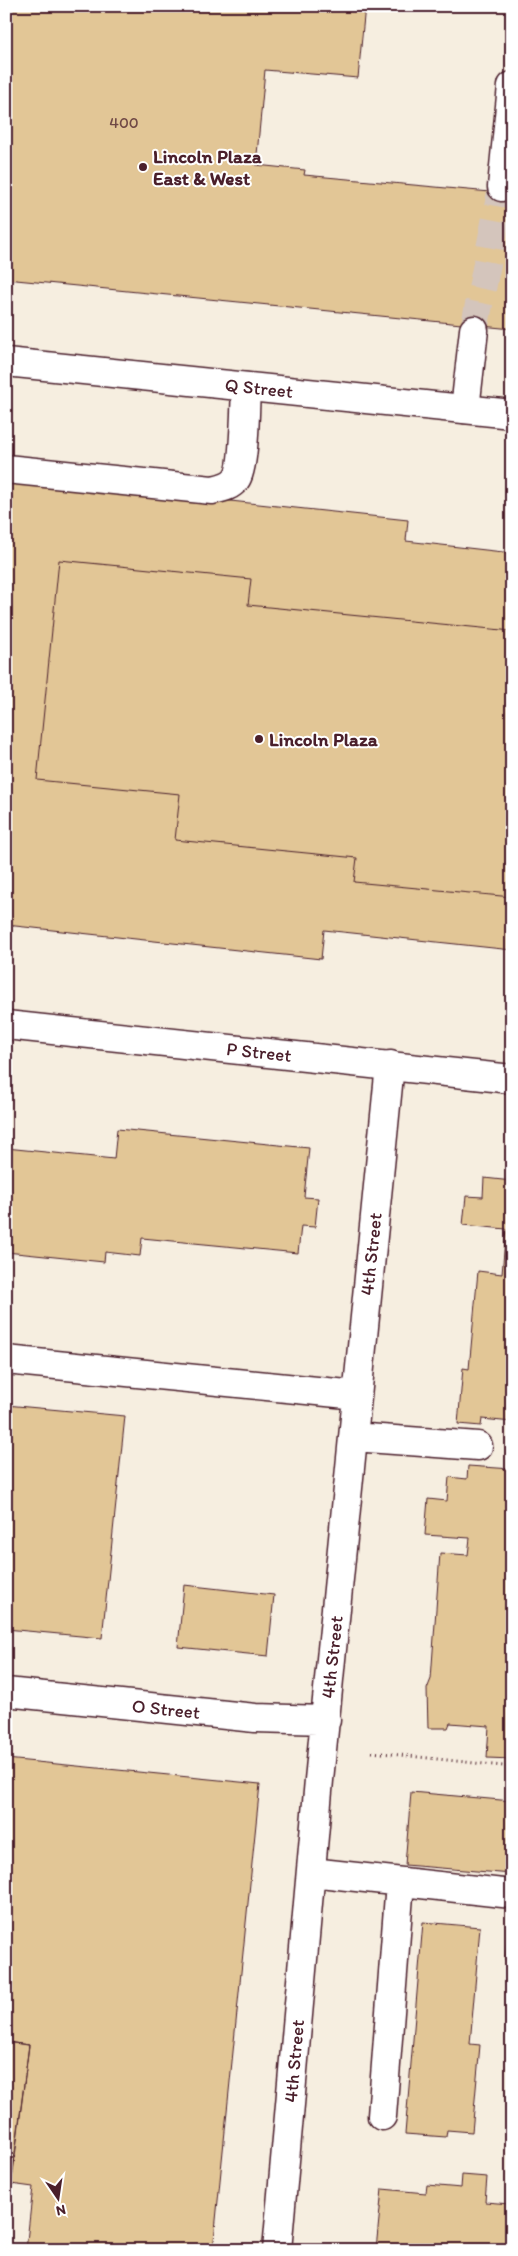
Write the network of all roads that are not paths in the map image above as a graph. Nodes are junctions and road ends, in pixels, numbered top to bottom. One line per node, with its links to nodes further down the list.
1 (512, 86): 2 (street)
2 (502, 187)
3 (474, 330): 6 (street)
4 (6, 362): 5 (street, Q Street)
5 (246, 387): 6 (street, Q Street); 8 (street)
6 (464, 409): 7 (street, Q Street)
7 (512, 414)
8 (6, 469)
9 (6, 1025): 10 (street, P Street)
10 (390, 1066): 11 (street, P Street); 13 (street, 4th Street)
11 (512, 1079)
12 (6, 1360): 13 (street)
13 (357, 1395): 14 (street, 4th Street)
14 (353, 1437): 15 (street); 17 (street, 4th Street)
15 (478, 1446)
16 (6, 1692): 17 (street, O Street)
17 (326, 1720): 18 (street, 4th Street)
18 (311, 1872): 19 (street); 22 (street, 4th Street)
19 (400, 1882): 20 (street); 21 (street)
20 (512, 1894)
21 (382, 2116)
22 (278, 2250)

